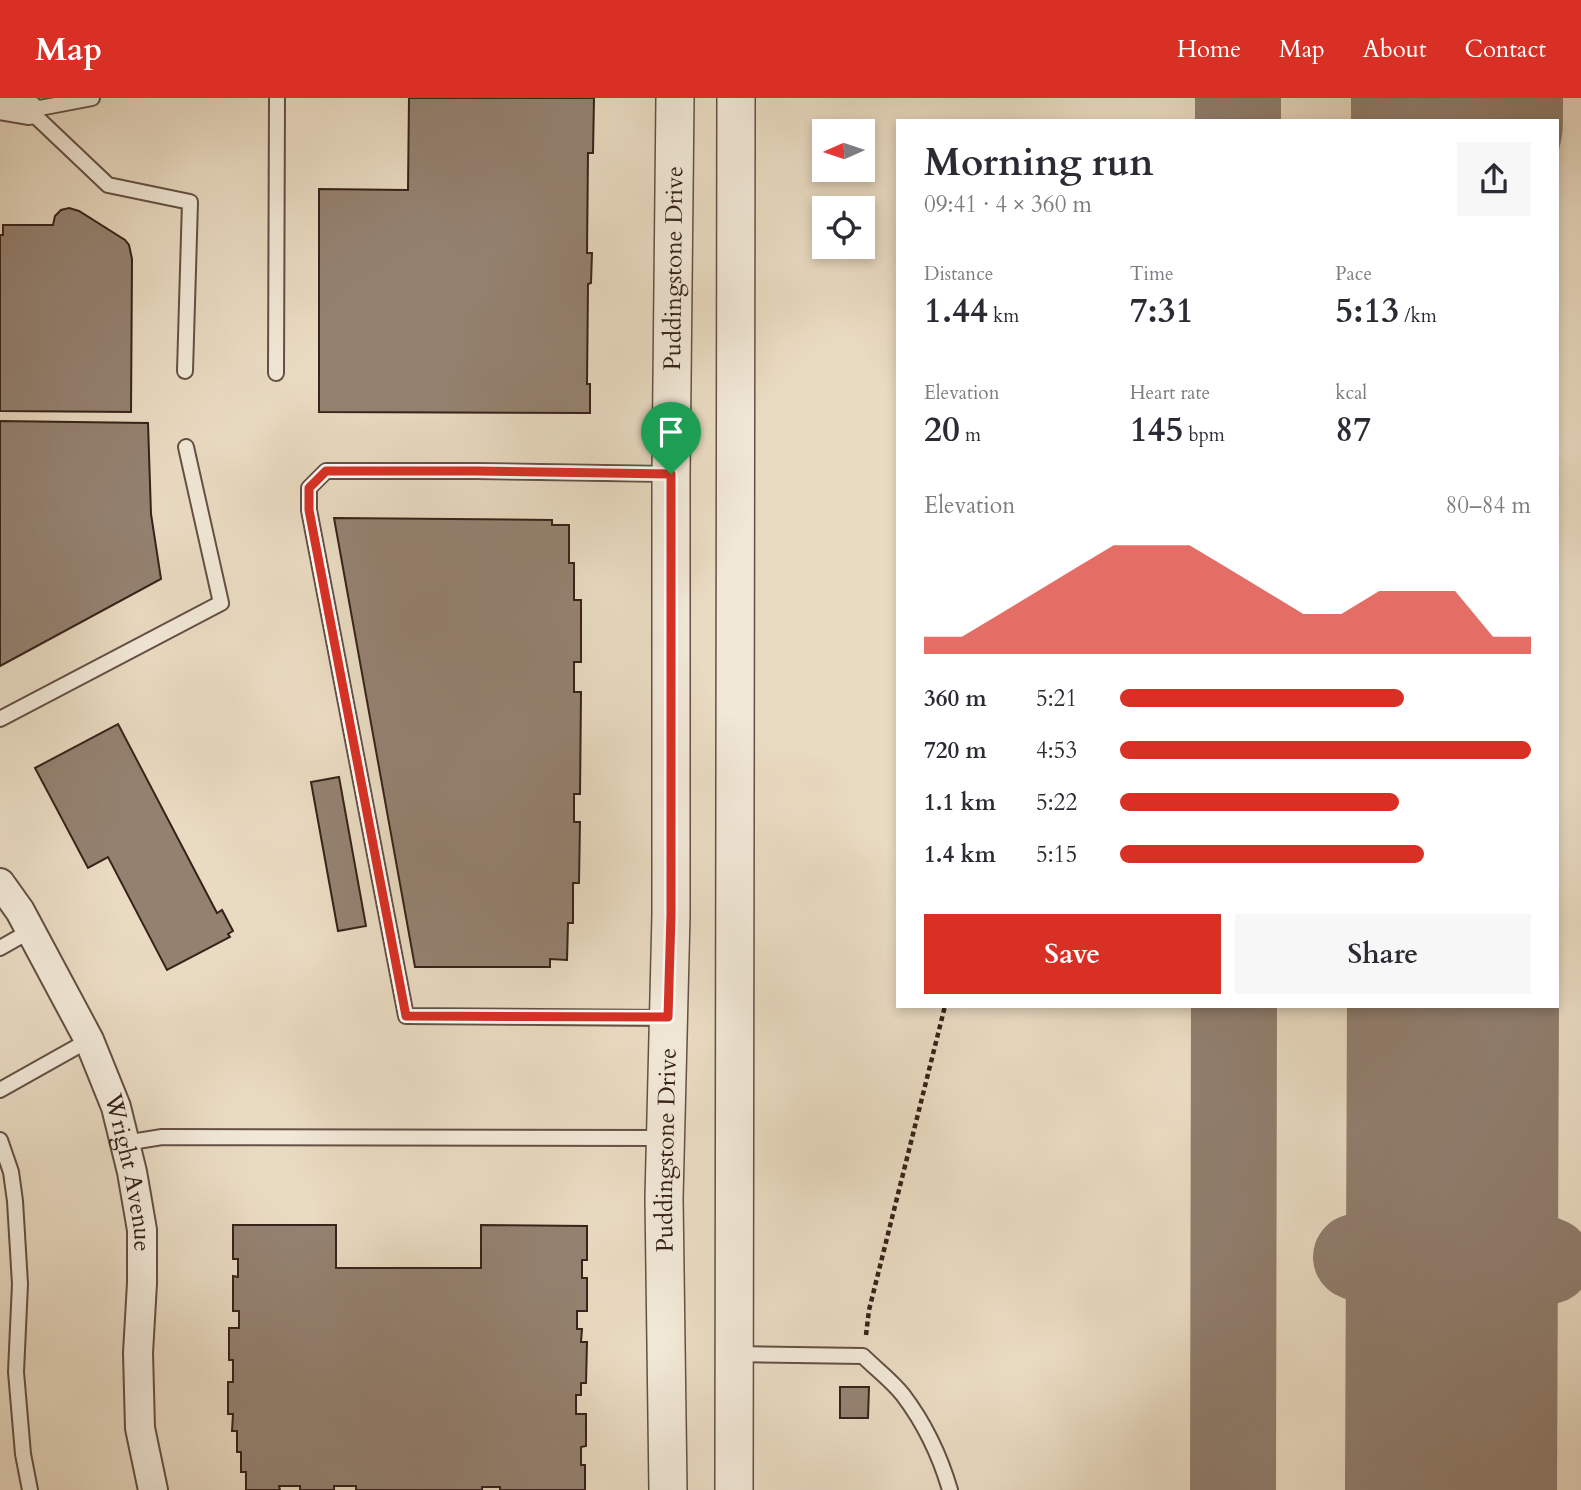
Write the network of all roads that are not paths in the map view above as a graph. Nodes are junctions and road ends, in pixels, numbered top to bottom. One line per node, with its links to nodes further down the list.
1 (92, 98): 6 (lane)
2 (277, 98): 8 (lane)
3 (675, 98): 10 (street, Puddingstone Drive)
4 (736, 98): 21 (street)
5 (0, 104): 6 (street)
6 (29, 110): 7 (lane)
7 (185, 372)
8 (275, 373)
9 (186, 447): 11 (lane)
10 (671, 474): 15 (street, Puddingstone Drive); 15 (lane)
11 (0, 719)
12 (0, 883): 13 (street, Wright Avenue)
13 (30, 931): 14 (lane); 16 (street, Wright Avenue)
14 (0, 948)
15 (668, 1017): 18 (street, Puddingstone Drive)
16 (89, 1040): 17 (lane); 20 (street, Wright Avenue)
17 (0, 1090)
18 (666, 1138): 20 (lane); 24 (street, Puddingstone Drive)
19 (0, 1140): 22 (lane)
20 (125, 1143): 23 (street, Wright Avenue)
21 (734, 1354): 25 (street); 26 (lane)
22 (30, 1490)
23 (153, 1490)
24 (668, 1490)
25 (734, 1490)
26 (950, 1490)

